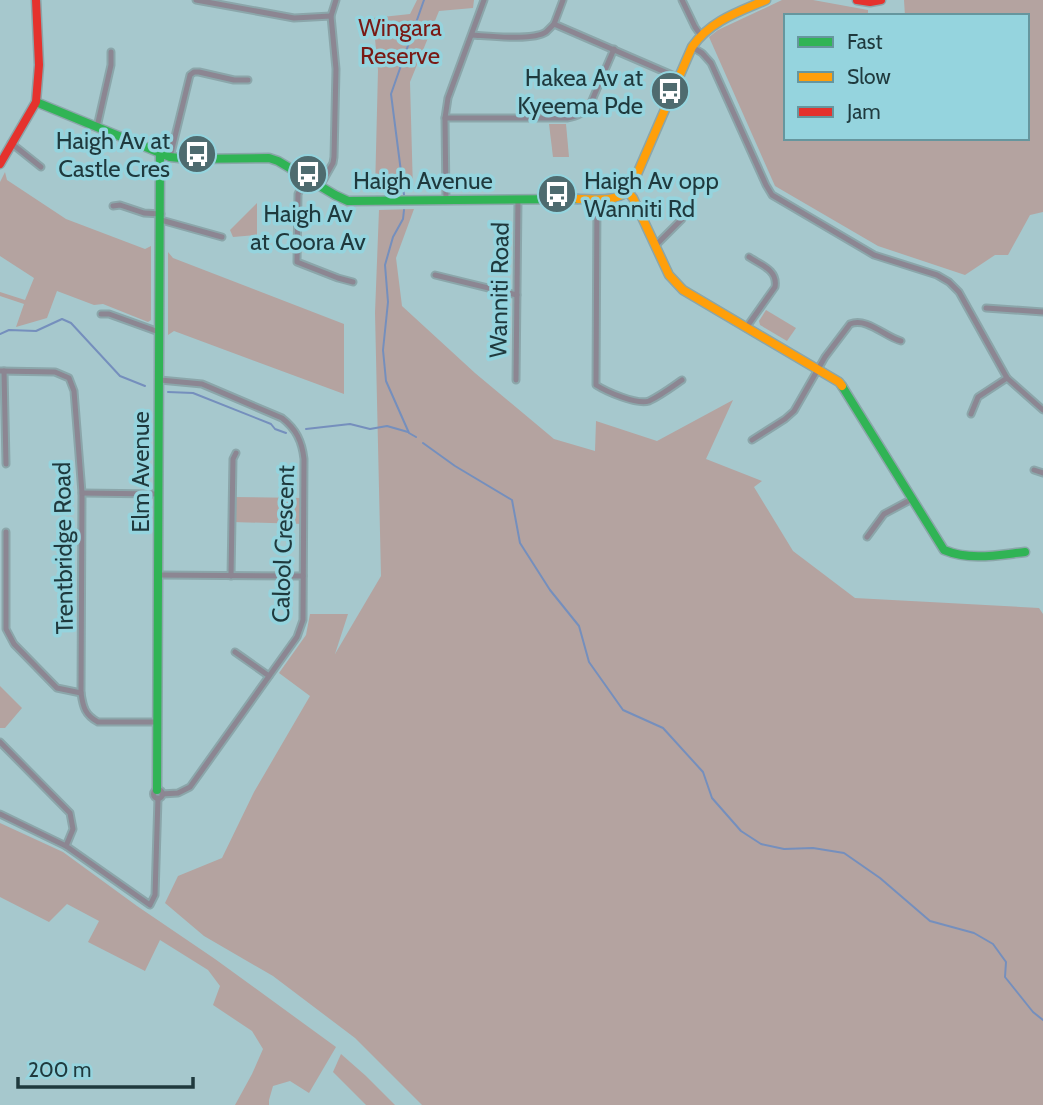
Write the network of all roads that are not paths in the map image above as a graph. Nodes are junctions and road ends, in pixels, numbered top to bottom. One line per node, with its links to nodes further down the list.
1 (36, 0): 21 (street)
2 (196, 0): 11 (street)
3 (251, 0): 11 (street)
4 (336, 0): 12 (street)
5 (484, 0): 15 (street)
6 (563, 0): 13 (street)
7 (682, 0): 14 (street)
8 (766, 0): 14 (street)
9 (857, 0): 10 (street)
10 (881, 0)
11 (250, 10): 12 (street)
12 (331, 16): 29 (street)
13 (554, 24): 15 (street); 17 (street)
14 (700, 34): 16 (street)
15 (472, 36): 22 (street)
16 (692, 47): 19 (street); 51 (street)
17 (614, 48): 19 (street); 22 (street)
18 (111, 52): 23 (street)
19 (679, 78): 30 (street)
20 (248, 80): 25 (street)
21 (36, 102): 23 (street, Haigh Avenue); 24 (street)
22 (445, 118): 33 (street)
23 (97, 127): 25 (street, Haigh Avenue)
24 (11, 143): 26 (street); 27 (street)
25 (165, 155): 28 (street, Haigh Avenue); 36 (street, Elm Avenue)
26 (0, 164)
27 (41, 167)
28 (306, 178): 29 (street, Haigh Avenue); 41 (street)
29 (320, 186): 33 (street, Haigh Avenue)
30 (628, 192): 32 (street, Haigh Avenue); 38 (street)
31 (518, 199): 32 (street, Haigh Avenue); 33 (street, Haigh Avenue); 42 (street, Wanniti Road)
32 (597, 199): 54 (street)
33 (446, 200)
34 (113, 206): 36 (street)
35 (685, 211): 38 (street)
36 (161, 217): 37 (street); 47 (street, Elm Avenue)
37 (222, 237)
38 (656, 245): 46 (street)
39 (749, 257): 46 (street)
40 (435, 275): 42 (street)
41 (353, 282)
42 (517, 295): 53 (street, Wanniti Road)
43 (986, 308): 44 (street)
44 (1043, 312)
45 (102, 314): 47 (street)
46 (746, 328): 49 (street)
47 (159, 332): 52 (street, Elm Avenue)
48 (901, 341): 49 (street)
49 (818, 370): 57 (street); 64 (street)
50 (2, 371): 59 (street); 62 (street, Trentbridge Road)
51 (1007, 378): 55 (street); 56 (street)
52 (160, 380): 63 (street, Elm Avenue); 70 (street, Calool Crescent)
53 (516, 380)
54 (682, 380)
55 (1043, 410)
56 (971, 414)
57 (752, 440)
58 (236, 453): 69 (street)
59 (6, 464)
60 (1034, 470): 61 (street)
61 (1043, 474)
62 (82, 493): 63 (street); 73 (street, Trentbridge Road)
63 (158, 494): 68 (street, Elm Avenue)
64 (912, 499): 66 (street); 67 (street)
65 (6, 532): 73 (street)
66 (867, 537)
67 (1025, 552)
68 (158, 575): 69 (street); 74 (street, Elm Avenue)
69 (231, 576): 70 (street)
70 (303, 576): 72 (street, Calool Crescent)
71 (235, 652): 72 (street)
72 (269, 676): 76 (street, Calool Crescent)
73 (81, 693): 74 (street, Trentbridge Road)
74 (157, 722): 76 (street, Elm Avenue)
75 (0, 742): 78 (street)
76 (159, 794): 78 (street, Elm Avenue)
77 (0, 814): 78 (street)
78 (66, 846)

